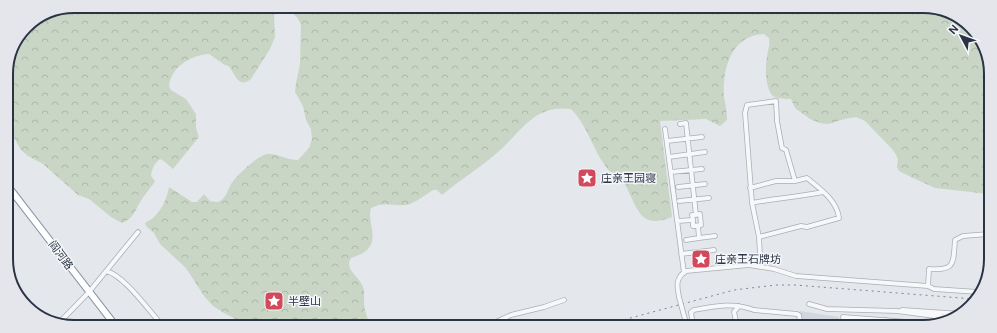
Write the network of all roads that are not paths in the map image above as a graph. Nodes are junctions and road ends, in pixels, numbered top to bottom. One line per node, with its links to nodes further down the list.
1 (680, 124): 4 (street)
2 (665, 130): 5 (street)
3 (702, 137): 4 (street)
4 (688, 138): 5 (street); 7 (street)
5 (667, 141): 8 (street)
6 (705, 152): 7 (street)
7 (689, 154): 8 (street); 10 (street)
8 (669, 157): 11 (street)
9 (702, 169): 10 (street)
10 (691, 170): 11 (street); 14 (street)
11 (671, 172): 25 (street)
12 (795, 182): 16 (street); 16 (street); 17 (street)
13 (706, 184): 14 (street)
14 (693, 185): 15 (street); 20 (street)
15 (678, 187)
16 (750, 188): 22 (street)
17 (824, 192): 22 (street); 30 (street)
18 (13, 193): 39 (highway, 阎河路)
19 (709, 198): 20 (street)
20 (694, 200): 21 (street); 23 (street)
21 (679, 201)
22 (752, 203): 30 (street)
23 (696, 215): 24 (street); 26 (street)
24 (693, 220): 25 (street); 26 (street)
25 (677, 221): 34 (street)
26 (698, 226): 31 (street)
27 (138, 232): 36 (street)
28 (984, 234): 38 (street)
29 (716, 236): 31 (street)
30 (759, 237): 35 (street)
31 (699, 238): 32 (street)
32 (686, 240)
33 (714, 250): 34 (street)
34 (681, 254): 37 (street)
35 (739, 265): 37 (street); 38 (street)
36 (106, 271): 39 (street); 49 (street)
37 (684, 273): 51 (street, bridge)
38 (928, 286): 40 (street)
39 (89, 292): 47 (street); 48 (highway, 阎河路)
40 (975, 292)
41 (564, 300): 50 (street)
42 (809, 304): 44 (street)
43 (739, 306): 52 (street); 53 (street); 54 (street)
44 (897, 311): 45 (street); 46 (street)
45 (950, 313)
46 (941, 317)
47 (63, 319)
48 (111, 320)
49 (158, 320)
50 (500, 320)
51 (685, 320)
52 (692, 320)
53 (736, 320)
54 (800, 320)
55 (844, 320): 56 (street)
56 (886, 320)

